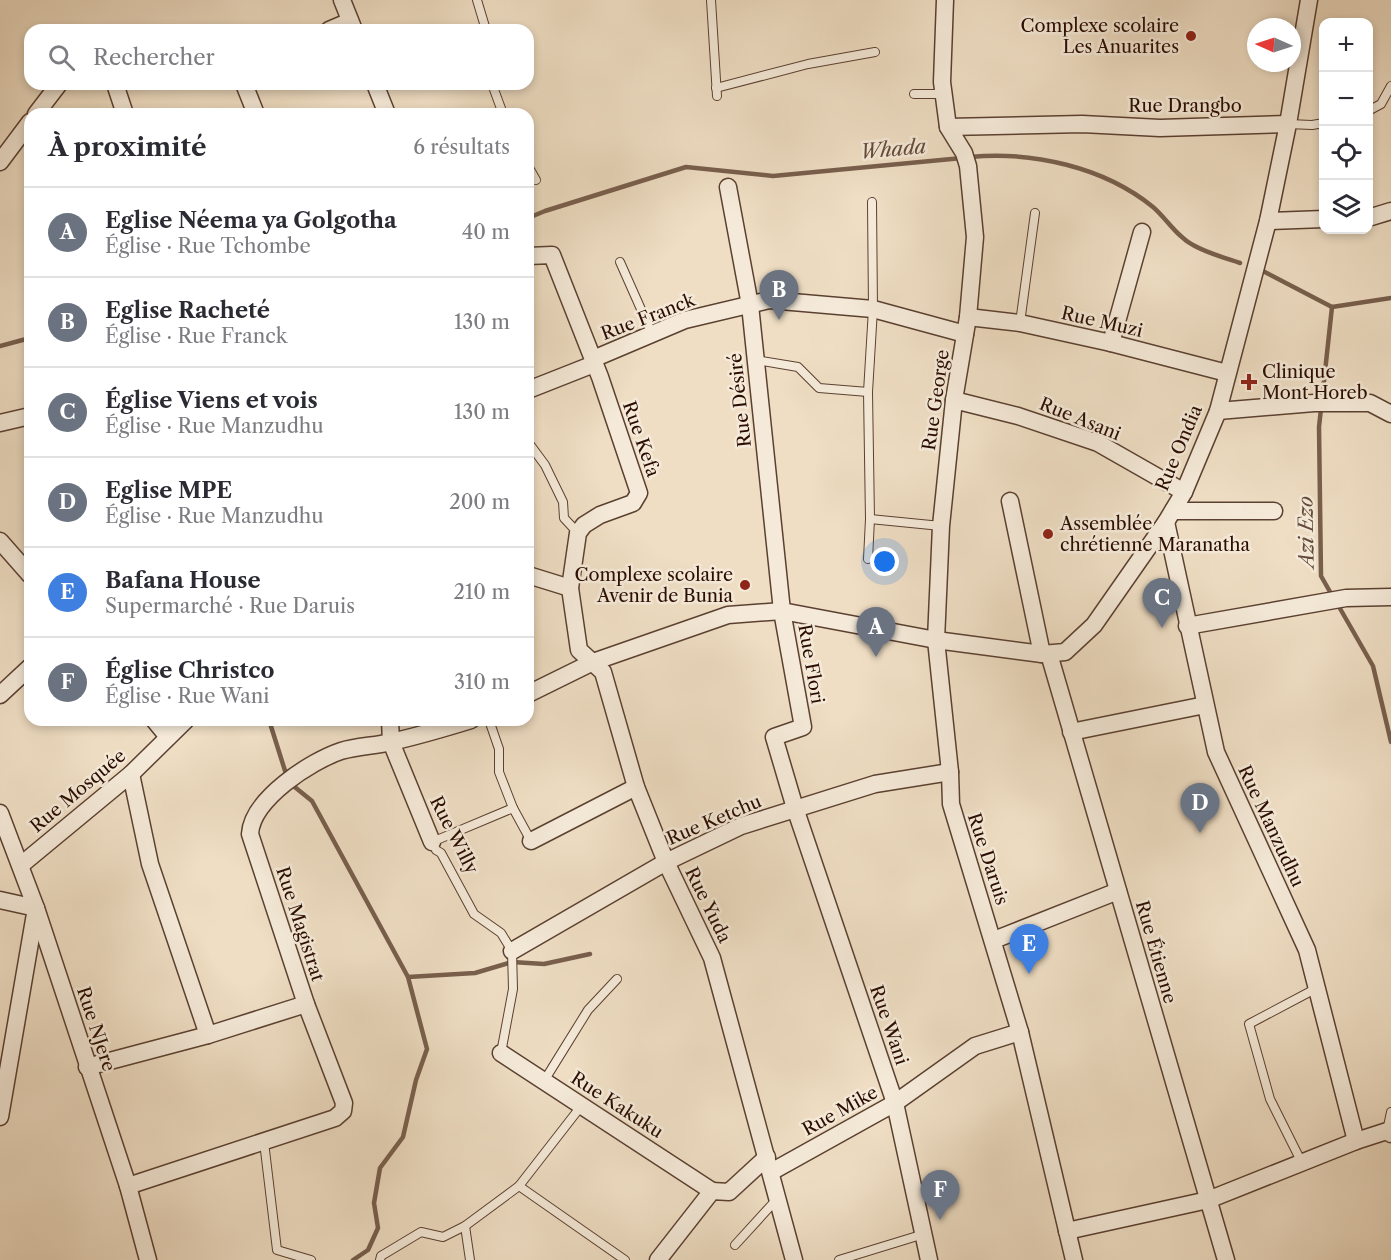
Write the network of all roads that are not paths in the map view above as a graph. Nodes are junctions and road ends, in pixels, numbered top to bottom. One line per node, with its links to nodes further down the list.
1 (342, 0): 6 (street)
2 (477, 0): 7 (lane)
3 (711, 0): 8 (lane)
4 (945, 0): 16 (street)
5 (1309, 0): 23 (street, Rue Ondia)
6 (351, 24)
7 (484, 24)
8 (875, 52)
9 (54, 90): 17 (street)
10 (117, 90): 18 (street)
11 (246, 90): 19 (street)
12 (377, 90): 20 (street)
13 (494, 90): 21 (lane)
14 (1390, 92): 22 (lane)
15 (914, 94): 16 (lane)
16 (943, 94): 25 (street)
17 (41, 108)
18 (123, 108)
19 (254, 108)
20 (385, 108)
21 (501, 108)
22 (1373, 108)
23 (1288, 124): 24 (lane); 25 (street, Rue Drangbo); 36 (street, Rue Ondia)
24 (1319, 124)
25 (948, 128): 43 (street, Rue George)
26 (24, 130): 27 (street)
27 (0, 162)
28 (534, 176): 29 (lane)
29 (536, 180)
30 (728, 187): 40 (street, Rue Désiré)
31 (872, 202): 41 (lane)
32 (1391, 211): 34 (street)
33 (1035, 213): 42 (lane)
34 (1373, 216)
35 (1319, 219): 36 (street)
36 (1268, 221): 48 (street, Rue Ondia)
37 (1142, 232): 45 (street)
38 (534, 256): 47 (street, Rue Kefa)
39 (620, 262): 44 (lane)
40 (750, 305): 41 (street, Rue Franck); 44 (street, Rue Franck); 46 (street, Rue Désiré)
41 (873, 309): 43 (street, Rue Franck); 50 (lane)
42 (1020, 323): 43 (street, Rue Muzi); 45 (street, Rue Muzi)
43 (966, 326): 51 (street, Rue George)
44 (652, 334): 47 (street, Rue Franck)
45 (1111, 343): 48 (street, Rue Muzi)
46 (756, 360): 50 (lane); 70 (street, Rue Désiré)
47 (593, 361): 49 (street, Rue Franck); 63 (street, Rue Kefa)
48 (1227, 374): 52 (street, Rue Ondia)
49 (534, 387)
50 (868, 392): 61 (lane)
51 (954, 400): 57 (street, Rue Asani); 62 (street, Rue George)
52 (1218, 411): 53 (street); 57 (street, Rue Ondia)
53 (1391, 414)
54 (24, 417): 55 (street)
55 (0, 423)
56 (534, 450): 63 (lane)
57 (1184, 492): 60 (street, Rue Ondia)
58 (1010, 501): 73 (street, Rue Étienne)
59 (1274, 512): 60 (street)
60 (1169, 516): 71 (street, Rue Manzudhu); 73 (street, Rue Ondia)
61 (870, 519): 62 (lane); 65 (lane)
62 (941, 526): 72 (street, Rue George)
63 (578, 533): 68 (street)
64 (0, 541): 66 (street)
65 (868, 559)
66 (24, 568)
67 (534, 577): 68 (street)
68 (570, 588): 74 (street)
69 (1391, 597): 71 (street)
70 (782, 611): 72 (street); 74 (street); 91 (street, Rue Flori)
71 (1187, 626): 78 (street, Rue Manzudhu)
72 (936, 640): 73 (street); 87 (street, Rue Daruis)
73 (1045, 654): 84 (street, Rue Étienne)
74 (593, 662): 76 (street); 89 (street, Rue Yuda)
75 (24, 672): 77 (street)
76 (534, 691)
77 (0, 694)
78 (1205, 705): 84 (street); 103 (street, Rue Manzudhu)
79 (159, 726): 85 (street)
80 (179, 726): 85 (street, Rue Mosquée)
81 (390, 726): 86 (street, Rue Willy)
82 (449, 726): 86 (street)
83 (491, 726): 90 (lane)
84 (1071, 732): 97 (street, Rue Étienne)
85 (168, 736): 88 (street, Rue Mosquée)
86 (391, 742): 94 (street, Rue Willy); 104 (street, Rue Magistrat)
87 (950, 772): 91 (street, Rue Ketchu); 100 (street, Rue Daruis)
88 (131, 774): 96 (street, Rue Mosquée); 106 (street)
89 (636, 787): 93 (street); 95 (street, Rue Yuda)
90 (513, 808): 93 (lane); 94 (lane)
91 (795, 808): 95 (street, Rue Ketchu); 110 (street, Rue Wani)
92 (0, 813): 96 (street, Rue NJere)
93 (531, 841)
94 (432, 842): 101 (lane, Rue Willy)
95 (666, 862): 101 (street, Rue Ketchu); 118 (street, Rue Yuda)
96 (21, 865): 99 (street, Rue NJere)
97 (1118, 891): 100 (street); 123 (street, Rue Étienne)
98 (0, 900): 99 (street)
99 (36, 908): 108 (street, Rue NJere); 113 (street)
100 (994, 940): 105 (street, Rue Daruis)
101 (512, 951): 107 (lane)
102 (616, 980): 109 (lane)
103 (1317, 988): 115 (street, Rue Manzudhu); 117 (lane)
104 (306, 1004): 106 (street, Rue Magistrat); 116 (street)
105 (1020, 1032): 110 (street, Rue Mike); 125 (street, Rue Daruis)
106 (208, 1035): 108 (street, Rue Magistrat)
107 (501, 1053): 109 (street, Rue Kakuku)
108 (87, 1067): 119 (street, Rue NJere)
109 (544, 1080): 111 (street, Rue Kakuku)
110 (895, 1103): 118 (street, Rue Mike); 126 (street, Rue Wani)
111 (582, 1105): 120 (lane); 121 (street, Rue Kakuku)
112 (1391, 1112): 114 (lane)
113 (0, 1117)
114 (1389, 1133): 115 (street)
115 (1356, 1141): 117 (street)
116 (264, 1142): 119 (street); 129 (lane)
117 (1302, 1163): 123 (street)
118 (769, 1164): 121 (street, Rue Mike); 122 (street, Rue Yuda)
119 (128, 1186): 128 (street, Rue NJere)
120 (519, 1186): 124 (lane); 132 (lane)
121 (711, 1191): 133 (street)
122 (778, 1198): 127 (lane); 134 (street, Rue Yuda)
123 (1208, 1200): 125 (street); 138 (street, Rue Étienne)
124 (465, 1226): 130 (lane); 131 (lane)
125 (1067, 1231): 137 (street, Rue Daruis)
126 (924, 1234): 135 (lane); 136 (street, Rue Wani)
127 (735, 1245)
128 (148, 1260)
129 (311, 1260)
130 (380, 1260)
131 (470, 1260)
132 (625, 1260)
133 (658, 1260)
134 (794, 1260)
135 (839, 1260)
136 (929, 1260)
137 (1074, 1260)
138 (1226, 1260)

